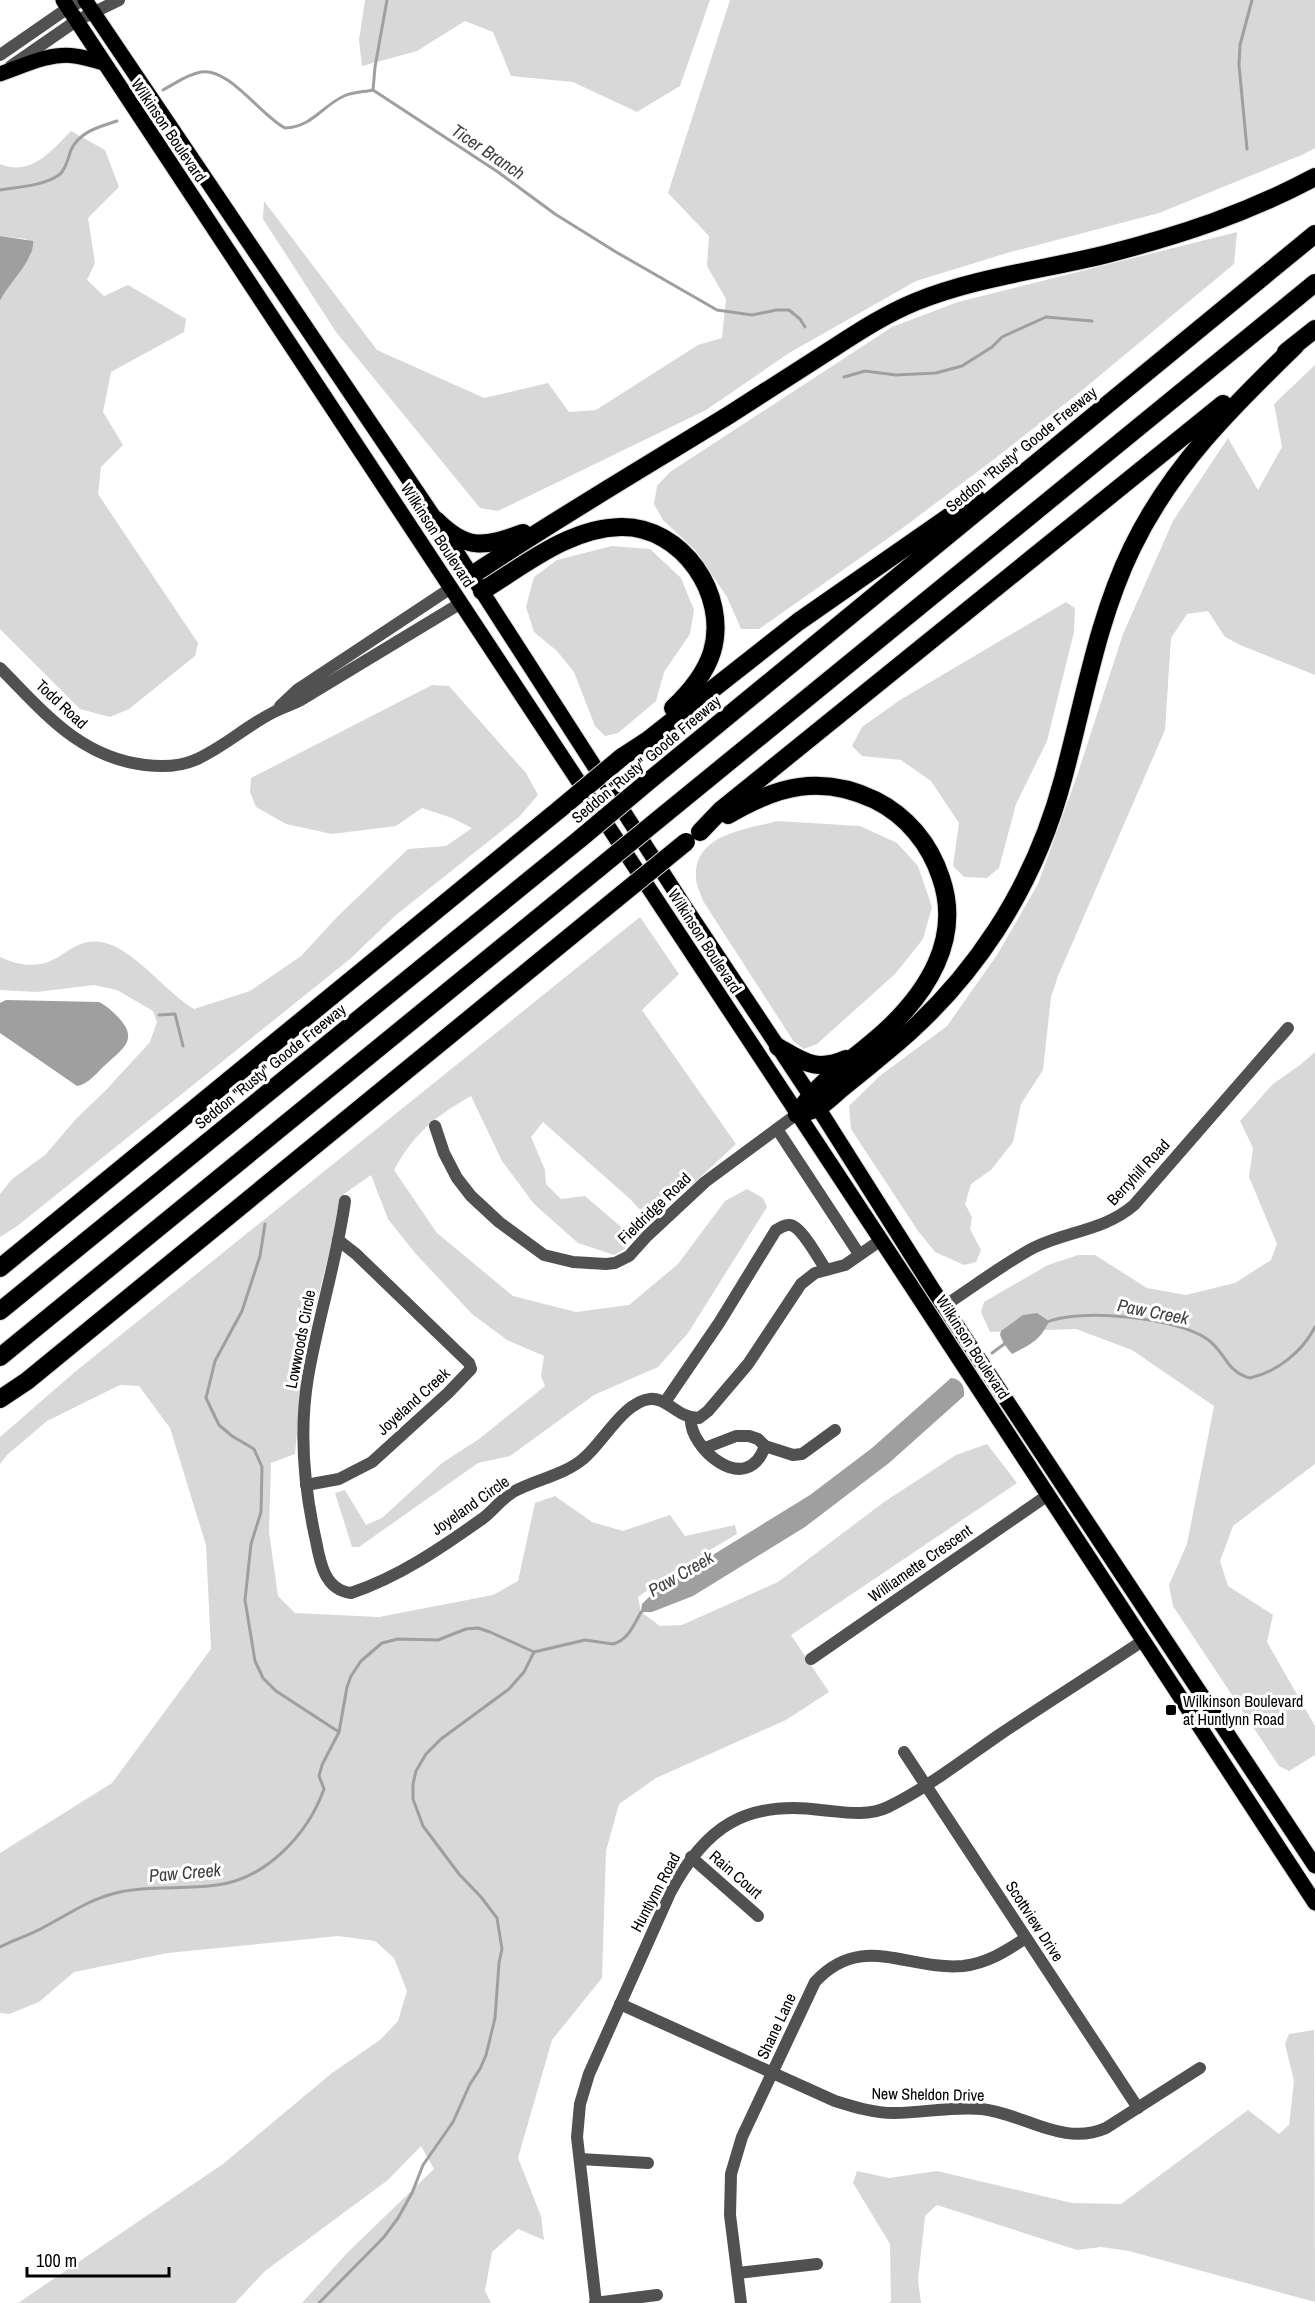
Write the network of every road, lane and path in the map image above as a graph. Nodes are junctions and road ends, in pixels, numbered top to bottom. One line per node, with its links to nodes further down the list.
1 (119, 0): 2 (street)
2 (87, 4): 3 (street); 13 (main road, Wilkinson Boulevard)
3 (69, 10): 4 (street); 5 (main road, Wilkinson Boulevard); 6 (street)
4 (0, 55)
5 (104, 63): 6 (main road); 16 (main road, Wilkinson Boulevard)
6 (0, 74)
7 (1315, 177): 14 (highway)
8 (1315, 234): 12 (highway, Seddon "Rusty" Goode Freeway)
9 (1315, 283): 39 (highway, bridge)
10 (1315, 329): 11 (highway)
11 (1295, 346): 22 (highway); 26 (highway)
12 (1071, 433): 21 (highway); 38 (highway, Seddon "Rusty" Goode Freeway, bridge)
13 (436, 520): 14 (highway); 15 (main road, Wilkinson Boulevard)
14 (550, 523): 15 (highway)
15 (472, 574): 16 (main road); 17 (main road, Wilkinson Boulevard)
16 (451, 588): 18 (main road, Wilkinson Boulevard); 20 (street, Todd Road)
17 (482, 591): 18 (main road); 21 (highway); 24 (main road, Wilkinson Boulevard)
18 (461, 603): 20 (street, Todd Road); 27 (main road, Wilkinson Boulevard)
19 (0, 668): 20 (street, Todd Road)
20 (273, 712)
21 (622, 757): 35 (highway, bridge)
22 (693, 837): 25 (highway); 40 (highway, bridge)
23 (1288, 1028): 37 (street, Berryhill Road)
24 (778, 1047): 25 (highway); 26 (main road, Wilkinson Boulevard)
25 (856, 1055): 26 (highway)
26 (814, 1101): 27 (highway); 37 (main road, Wilkinson Boulevard)
27 (797, 1114): 29 (street, Fieldridge Road); 30 (main road, Wilkinson Boulevard)
28 (435, 1126): 29 (street, Fieldridge Road)
29 (777, 1129): 34 (street)
30 (828, 1162): 33 (main road, Wilkinson Boulevard); 37 (main road)
31 (345, 1201): 32 (street, Lowwoods Circle)
32 (338, 1240): 48 (street, Lowwoods Circle); 48 (street, Joyeland Creek)
33 (881, 1240): 34 (street); 49 (main road, Wilkinson Boulevard)
34 (859, 1254): 36 (street)
35 (0, 1268)
36 (826, 1270): 42 (street); 44 (street)
37 (944, 1306): 50 (main road, Wilkinson Boulevard)
38 (0, 1311)
39 (0, 1357)
40 (27, 1381): 41 (highway); 43 (highway)
41 (0, 1399)
42 (665, 1402): 44 (street); 48 (street, Joyeland Circle)
43 (0, 1410)
44 (691, 1418): 47 (street)
45 (835, 1430): 46 (street)
46 (765, 1446): 47 (street); 47 (street)
47 (705, 1448)
48 (306, 1485)
49 (1048, 1495): 51 (main road, Wilkinson Boulevard); 53 (street, Williamette Crescent)
50 (1095, 1535): 51 (main road); 57 (main road, Wilkinson Boulevard)
51 (1081, 1544): 52 (main road, Wilkinson Boulevard)
52 (1144, 1640): 55 (street, Huntlynn Road); 58 (main road, Wilkinson Boulevard)
53 (811, 1659)
54 (904, 1752): 55 (street, Scottview Drive)
55 (927, 1785): 56 (street, Huntlynn Road); 60 (street, Scottview Drive)
56 (691, 1857): 59 (street, Rain Court); 61 (street, Huntlynn Road)
57 (1315, 1866)
58 (1315, 1903)
59 (759, 1916)
60 (1026, 1938): 63 (street, Shane Lane); 64 (street, Scottview Drive)
61 (620, 2004): 63 (street, New Sheldon Drive); 65 (street, Huntlynn Road)
62 (1200, 2067): 64 (street, New Sheldon Drive)
63 (773, 2073): 64 (street, New Sheldon Drive); 68 (street, Shane Lane)
64 (1138, 2108)
65 (580, 2159): 66 (street); 70 (street, Huntlynn Road)
66 (648, 2163)
67 (817, 2264): 68 (street)
68 (738, 2273): 71 (street, Shane Lane)
69 (657, 2295): 70 (street)
70 (596, 2303)
71 (741, 2303)

